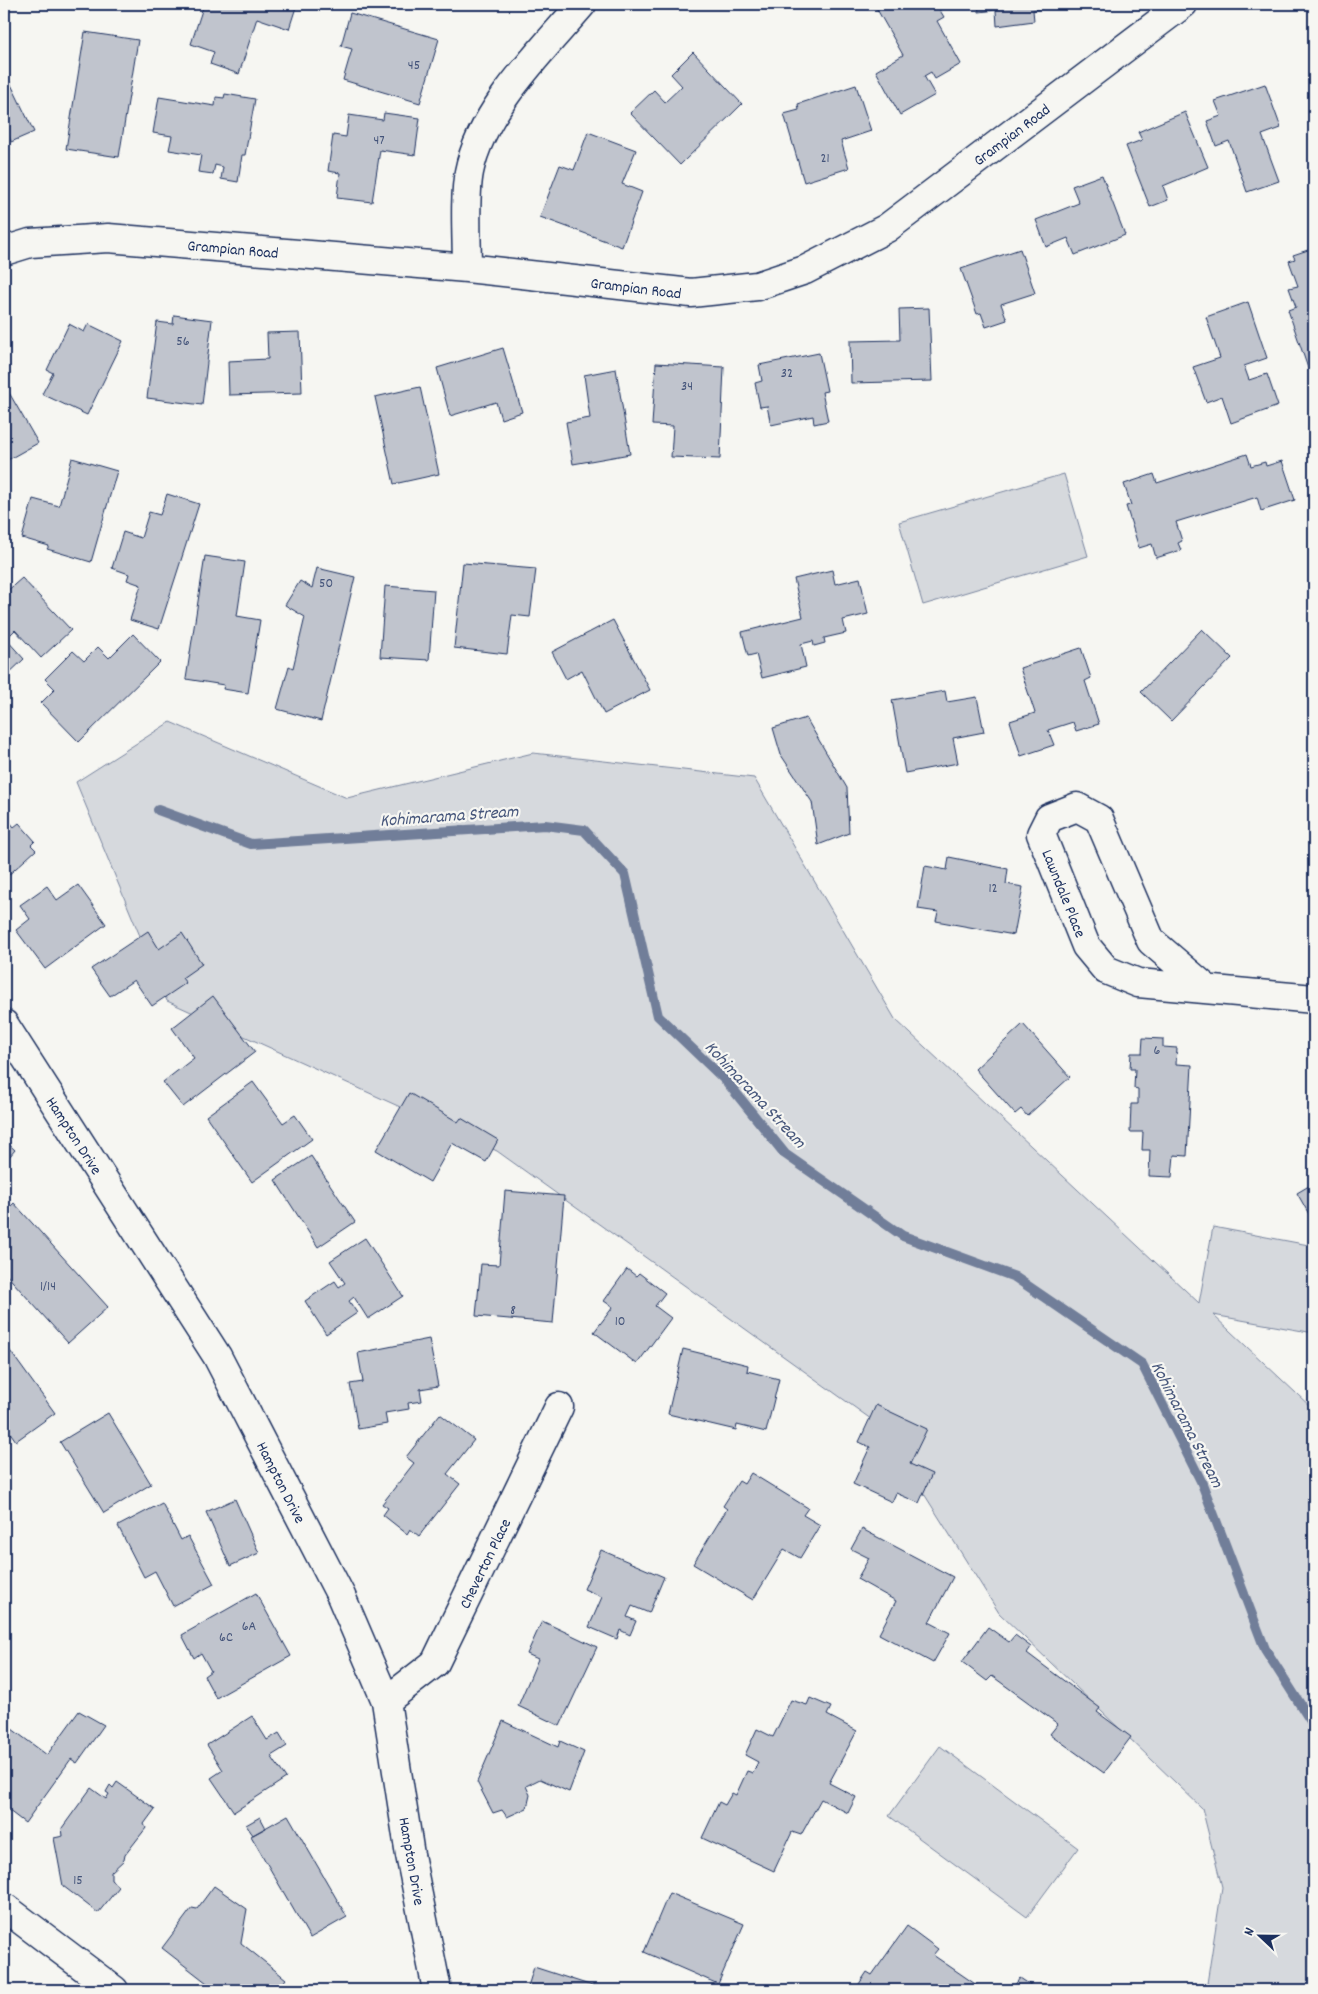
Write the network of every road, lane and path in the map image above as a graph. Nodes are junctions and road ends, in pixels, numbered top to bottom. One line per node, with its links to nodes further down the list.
1 (582, 4): 4 (street)
2 (1183, 4): 4 (street, Grampian Road)
3 (4, 251): 4 (street, Grampian Road)
4 (467, 268)
5 (1207, 989): 5 (street, Lawndale Place); 6 (street, Lawndale Place)
6 (1314, 999)
7 (4, 1024): 9 (street, Hampton Drive)
8 (560, 1407): 9 (street, Cheverton Place)
9 (386, 1701): 12 (street, Hampton Drive)
10 (4, 1907): 11 (street)
11 (114, 1990)
12 (437, 1990)

